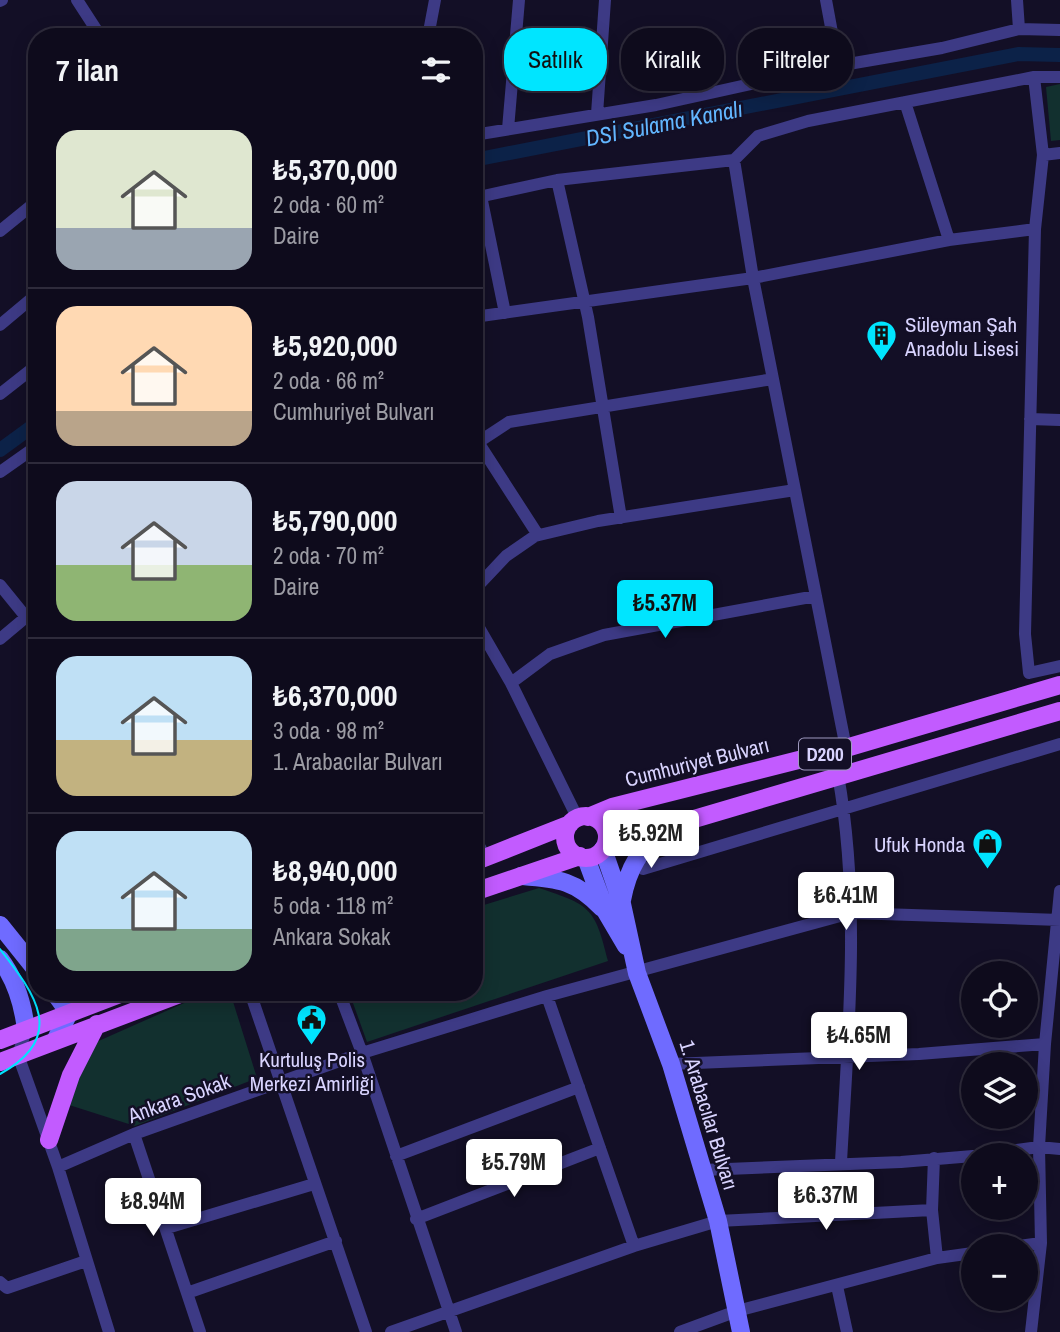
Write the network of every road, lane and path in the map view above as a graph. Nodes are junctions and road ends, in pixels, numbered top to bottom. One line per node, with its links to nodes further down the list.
1 (77, 0): 7 (street)
2 (435, 0): 8 (street)
3 (519, 0): 18 (street)
4 (605, 0): 17 (street)
5 (826, 0): 9 (street)
6 (1017, 0): 10 (street)
7 (96, 28)
8 (430, 28)
9 (831, 28)
10 (1019, 29): 11 (street); 12 (street)
11 (1060, 30)
12 (853, 63)
13 (1034, 77): 14 (street); 16 (street); 21 (street)
14 (1060, 77)
15 (738, 85): 17 (street)
16 (905, 102): 22 (street); 29 (street)
17 (597, 114): 18 (street)
18 (508, 130): 19 (street)
19 (483, 134)
20 (1060, 153): 21 (street)
21 (1043, 155): 27 (street)
22 (734, 160): 23 (street); 30 (street)
23 (556, 180): 24 (street); 32 (street)
24 (483, 196)
25 (28, 208): 28 (street)
26 (483, 222): 33 (street)
27 (1035, 229): 29 (street); 40 (street)
28 (0, 231)
29 (949, 240): 30 (street)
30 (753, 278): 32 (street); 37 (street)
31 (28, 302): 35 (street)
32 (585, 303): 33 (street); 39 (street)
33 (505, 313): 34 (street)
34 (483, 316)
35 (0, 325)
36 (28, 372): 38 (street)
37 (773, 379): 39 (street); 46 (street)
38 (0, 394)
39 (604, 408): 42 (street); 47 (street)
40 (1030, 419): 41 (street); 55 (street)
41 (1060, 420)
42 (483, 439)
43 (28, 452): 45 (street)
44 (483, 454): 48 (street)
45 (0, 472)
46 (795, 490): 47 (street); 51 (street)
47 (621, 518): 48 (street)
48 (538, 536): 49 (street)
49 (483, 580)
50 (0, 585): 52 (street)
51 (817, 596): 56 (street); 60 (street)
52 (26, 617): 54 (street)
53 (483, 635): 56 (street)
54 (0, 639)
55 (1060, 666)
56 (511, 683): 63 (street)
57 (1060, 685): 60 (main road, Cumhuriyet Bulvarı / D200)
58 (1060, 711): 61 (main road)
59 (1060, 744): 62 (street)
60 (846, 748): 63 (main road, Cumhuriyet Bulvarı / D200)
61 (838, 775): 62 (street); 64 (main road)
62 (844, 807): 68 (street); 73 (street)
63 (579, 820): 65 (main road); 66 (main road); 67 (main road, Cumhuriyet Bulvarı)
64 (666, 828): 65 (main road); 72 (main road)
65 (604, 847): 66 (main road); 72 (main road, 1. Arabacılar Bulvarı)
66 (583, 857): 69 (main road); 72 (main road, 1. Arabacılar Bulvarı)
67 (483, 859)
68 (643, 869)
69 (521, 876): 70 (main road); 72 (main road)
70 (483, 889)
71 (1060, 891): 74 (street)
72 (614, 908): 78 (main road, 1. Arabacılar Bulvarı)
73 (851, 913): 74 (street, Ankara Sokak); 78 (street, Ankara Sokak); 93 (street)
74 (1059, 920): 90 (street)
75 (0, 925): 77 (main road)
76 (0, 960): 87 (main road)
77 (28, 960)
78 (637, 973): 79 (street, Ankara Sokak); 95 (main road, 1. Arabacılar Bulvarı)
79 (547, 996): 91 (street, Ankara Sokak); 97 (street)
80 (60, 1001): 85 (main road)
81 (101, 1001): 85 (main road)
82 (160, 1001): 86 (main road)
83 (253, 1001): 96 (street)
84 (342, 1001): 91 (street)
85 (69, 1013): 87 (main road); 88 (main road)
86 (97, 1024): 88 (main road); 99 (main road)
87 (26, 1030): 89 (main road); 92 (street)
88 (55, 1039): 92 (main road)
89 (0, 1040)
90 (1045, 1044): 93 (street); 100 (street)
91 (362, 1053): 96 (street, Ankara Sokak); 103 (street)
92 (18, 1055): 94 (main road); 99 (street)
93 (847, 1055): 95 (street); 106 (street)
94 (0, 1062)
95 (671, 1064): 108 (main road, 1. Arabacılar Bulvarı)
96 (279, 1082): 98 (street, Ankara Sokak); 109 (street)
97 (579, 1087): 101 (street); 103 (street)
98 (134, 1134): 107 (street, Ankara Sokak); 113 (street)
99 (49, 1140): 107 (street)
100 (1038, 1147): 102 (street); 116 (street)
101 (600, 1148): 111 (street); 117 (street)
102 (1060, 1149)
103 (396, 1156): 111 (street)
104 (961, 1157): 105 (street)
105 (934, 1158): 106 (street); 110 (street)
106 (841, 1162): 108 (street)
107 (58, 1167): 120 (street)
108 (703, 1170): 112 (main road, 1. Arabacılar Bulvarı)
109 (314, 1184): 113 (street); 114 (street)
110 (932, 1210): 112 (street); 119 (street)
111 (416, 1219): 125 (street)
112 (718, 1221): 117 (street); 124 (main road, 1. Arabacılar Bulvarı)
113 (167, 1228): 123 (street)
114 (336, 1241): 123 (street); 128 (street)
115 (1038, 1243): 116 (street)
116 (1041, 1243): 134 (street)
117 (634, 1246): 125 (street)
118 (961, 1255): 119 (street)
119 (937, 1258): 122 (street)
120 (86, 1261): 121 (street); 126 (street)
121 (0, 1282)
122 (836, 1286): 124 (street); 133 (street)
123 (187, 1293): 127 (street)
124 (737, 1311): 131 (street); 132 (main road, 1. Arabacılar Bulvarı)
125 (450, 1313): 129 (street); 130 (street)
126 (109, 1332)
127 (200, 1332)
128 (366, 1332)
129 (391, 1332)
130 (456, 1332)
131 (680, 1332)
132 (741, 1332)
133 (848, 1332)
134 (1031, 1332)

